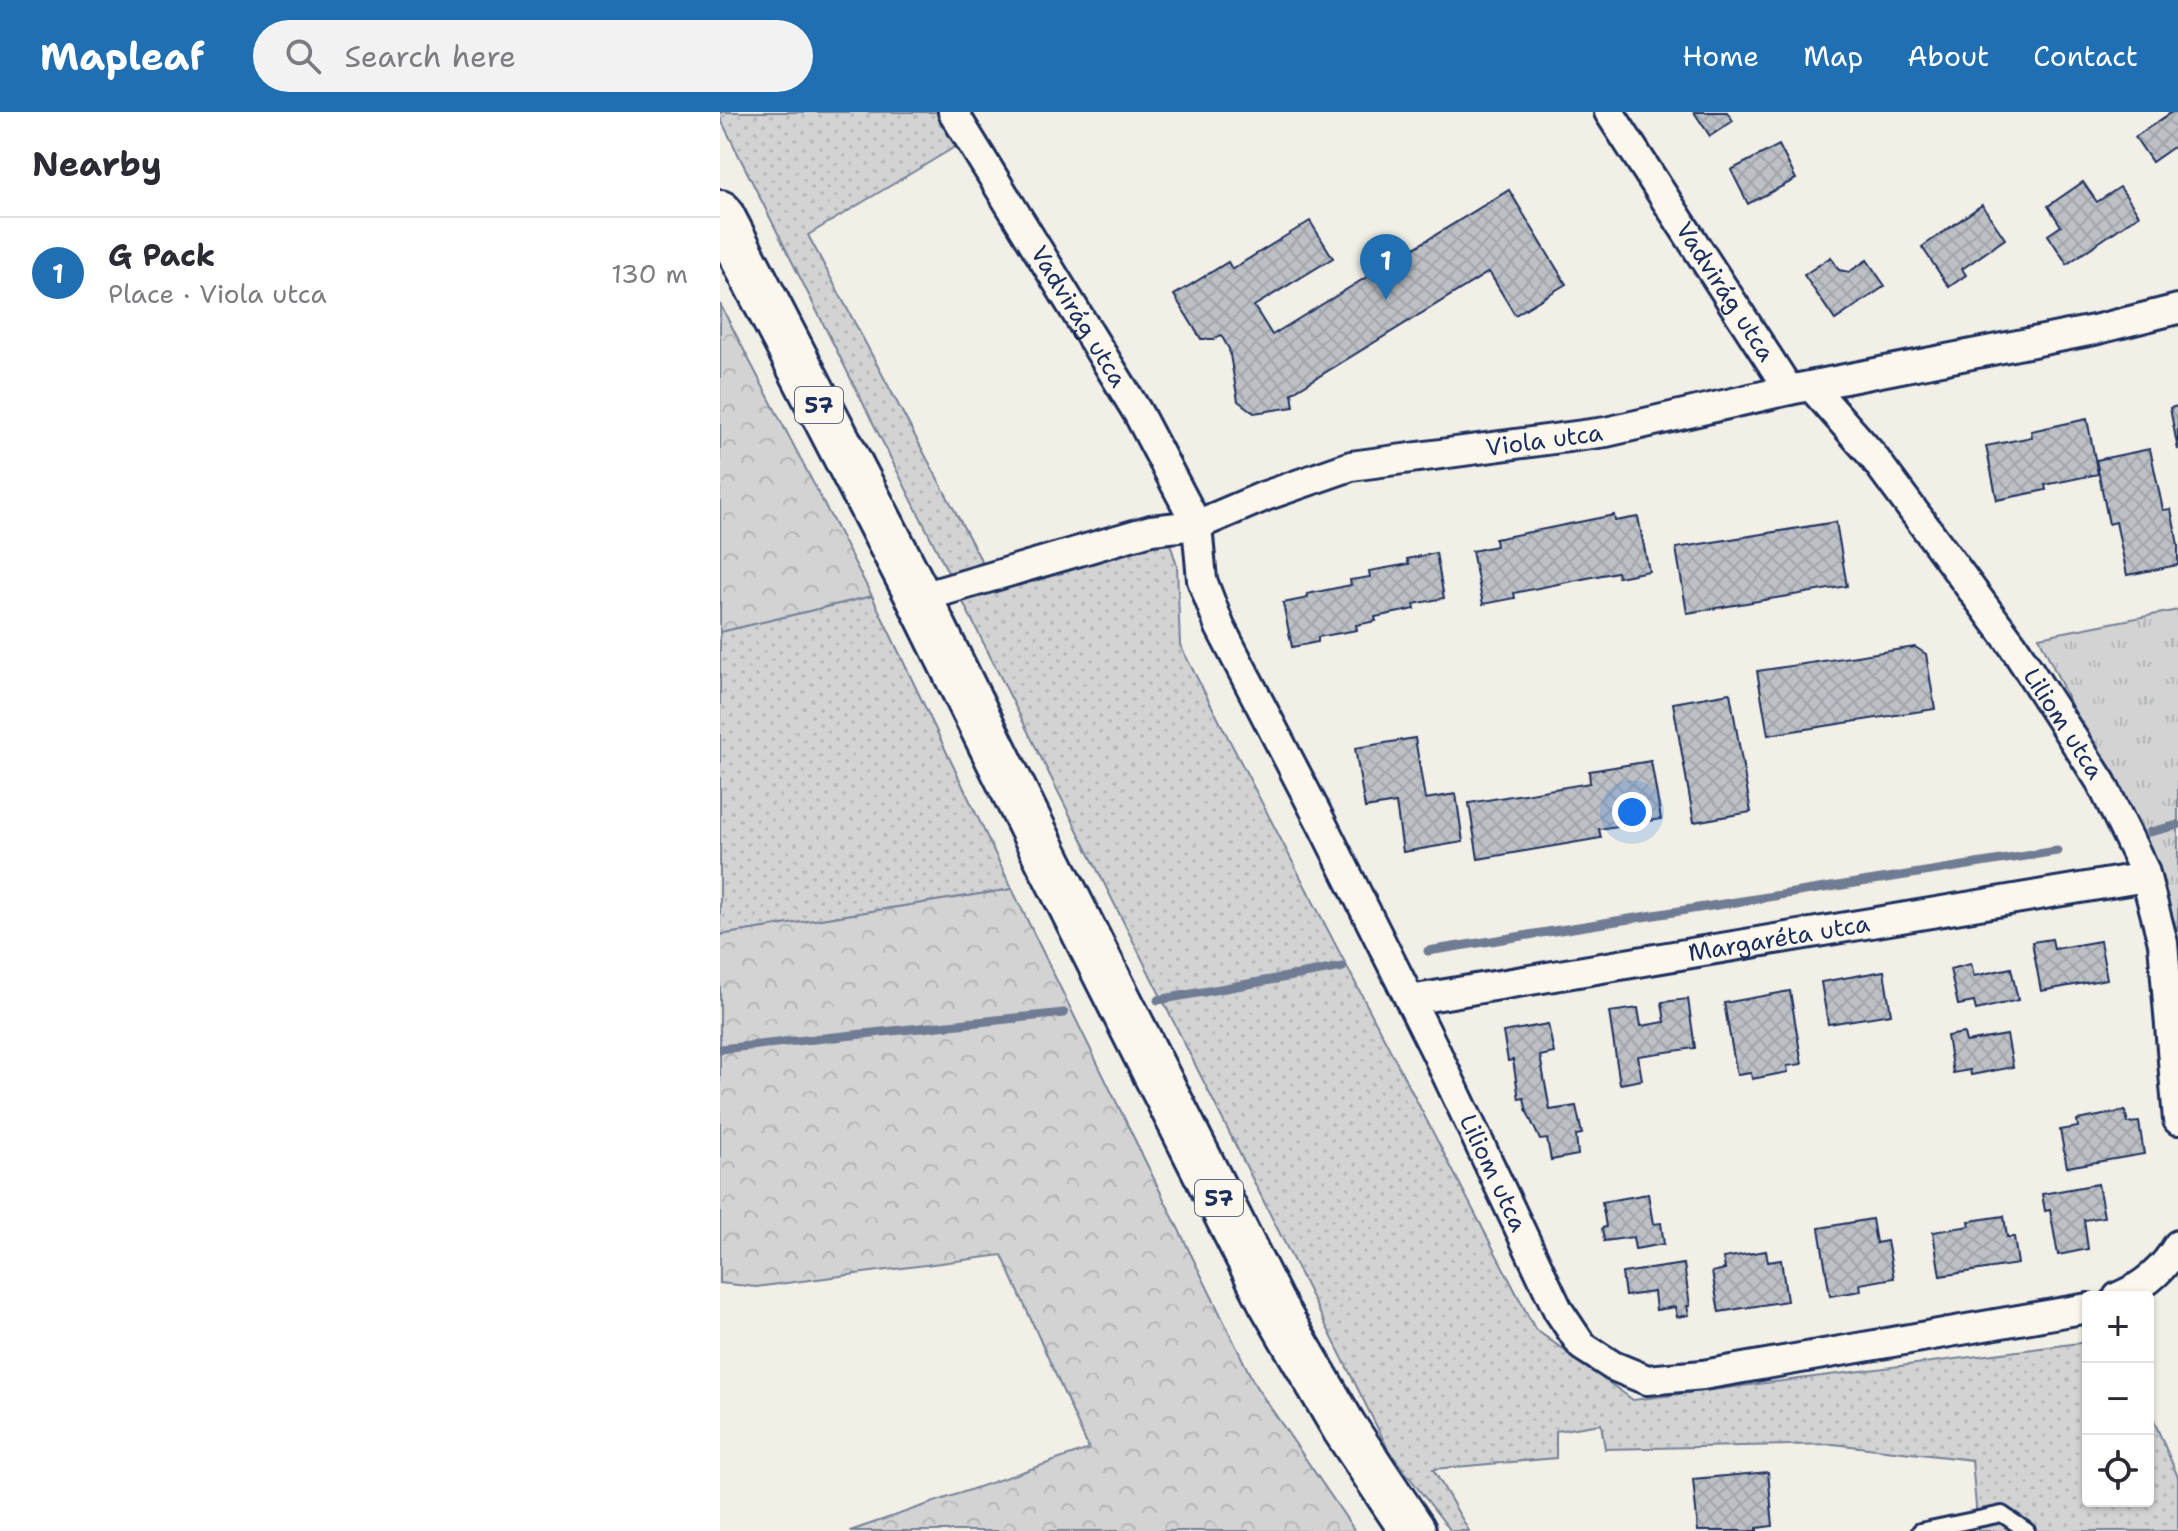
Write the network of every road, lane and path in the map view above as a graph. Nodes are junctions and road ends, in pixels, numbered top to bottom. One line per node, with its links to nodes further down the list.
1 (953, 112): 6 (street, Vadvirág utca)
2 (1609, 112): 5 (street, Vadvirág utca)
3 (720, 213): 7 (main road, 57)
4 (2178, 309): 5 (street, Viola utca)
5 (1800, 388): 6 (street, Viola utca); 8 (street, Liliom utca)
6 (1197, 525): 7 (street, Viola utca); 9 (street, Liliom utca)
7 (919, 598): 14 (main road, 57)
8 (2146, 877): 9 (street, Margaréta utca); 10 (street, Liliom utca)
9 (1410, 1000): 13 (street, Liliom utca)
10 (2178, 1120)
11 (2178, 1245): 12 (street)
12 (2133, 1291)
13 (2082, 1309)
14 (1413, 1531)
15 (1920, 1531): 16 (lane)
16 (2027, 1531)

